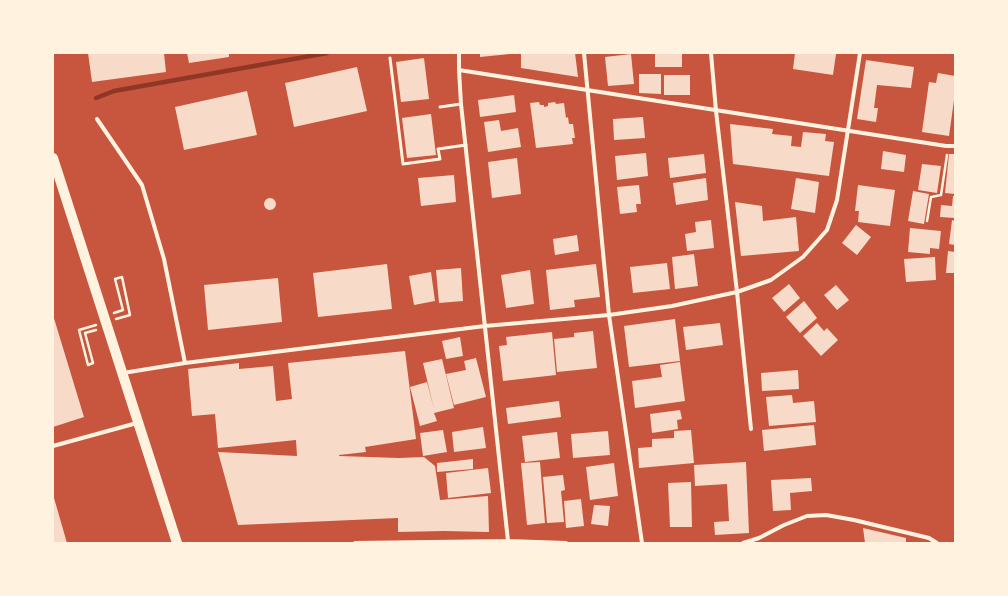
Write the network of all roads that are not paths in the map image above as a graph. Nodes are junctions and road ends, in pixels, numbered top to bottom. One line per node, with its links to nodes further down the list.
1 (459, 53): 6 (street)
2 (584, 53): 7 (street)
3 (711, 53): 10 (street)
4 (860, 53): 12 (street)
5 (390, 58): 13 (lane)
6 (458, 70): 7 (street); 8 (street)
7 (588, 91): 10 (street); 17 (street)
8 (461, 104): 9 (lane); 13 (street)
9 (440, 107)
10 (716, 111): 12 (street); 16 (street)
11 (97, 119): 19 (street)
12 (848, 130): 14 (street); 16 (street)
13 (466, 145): 18 (street)
14 (955, 146)
15 (53, 158): 20 (main road)
16 (738, 292): 17 (street); 22 (street)
17 (609, 314): 18 (street); 29 (street)
18 (485, 326): 19 (street); 24 (street)
19 (185, 363): 20 (street)
20 (122, 374): 21 (main road)
21 (138, 422): 23 (street); 25 (main road)
22 (751, 429)
23 (53, 446)
24 (508, 542): 27 (street); 28 (street)
25 (177, 543)
26 (355, 543): 27 (street)
27 (390, 543)
28 (566, 543)
29 (642, 543)
30 (743, 543): 31 (street)
31 (937, 543)

